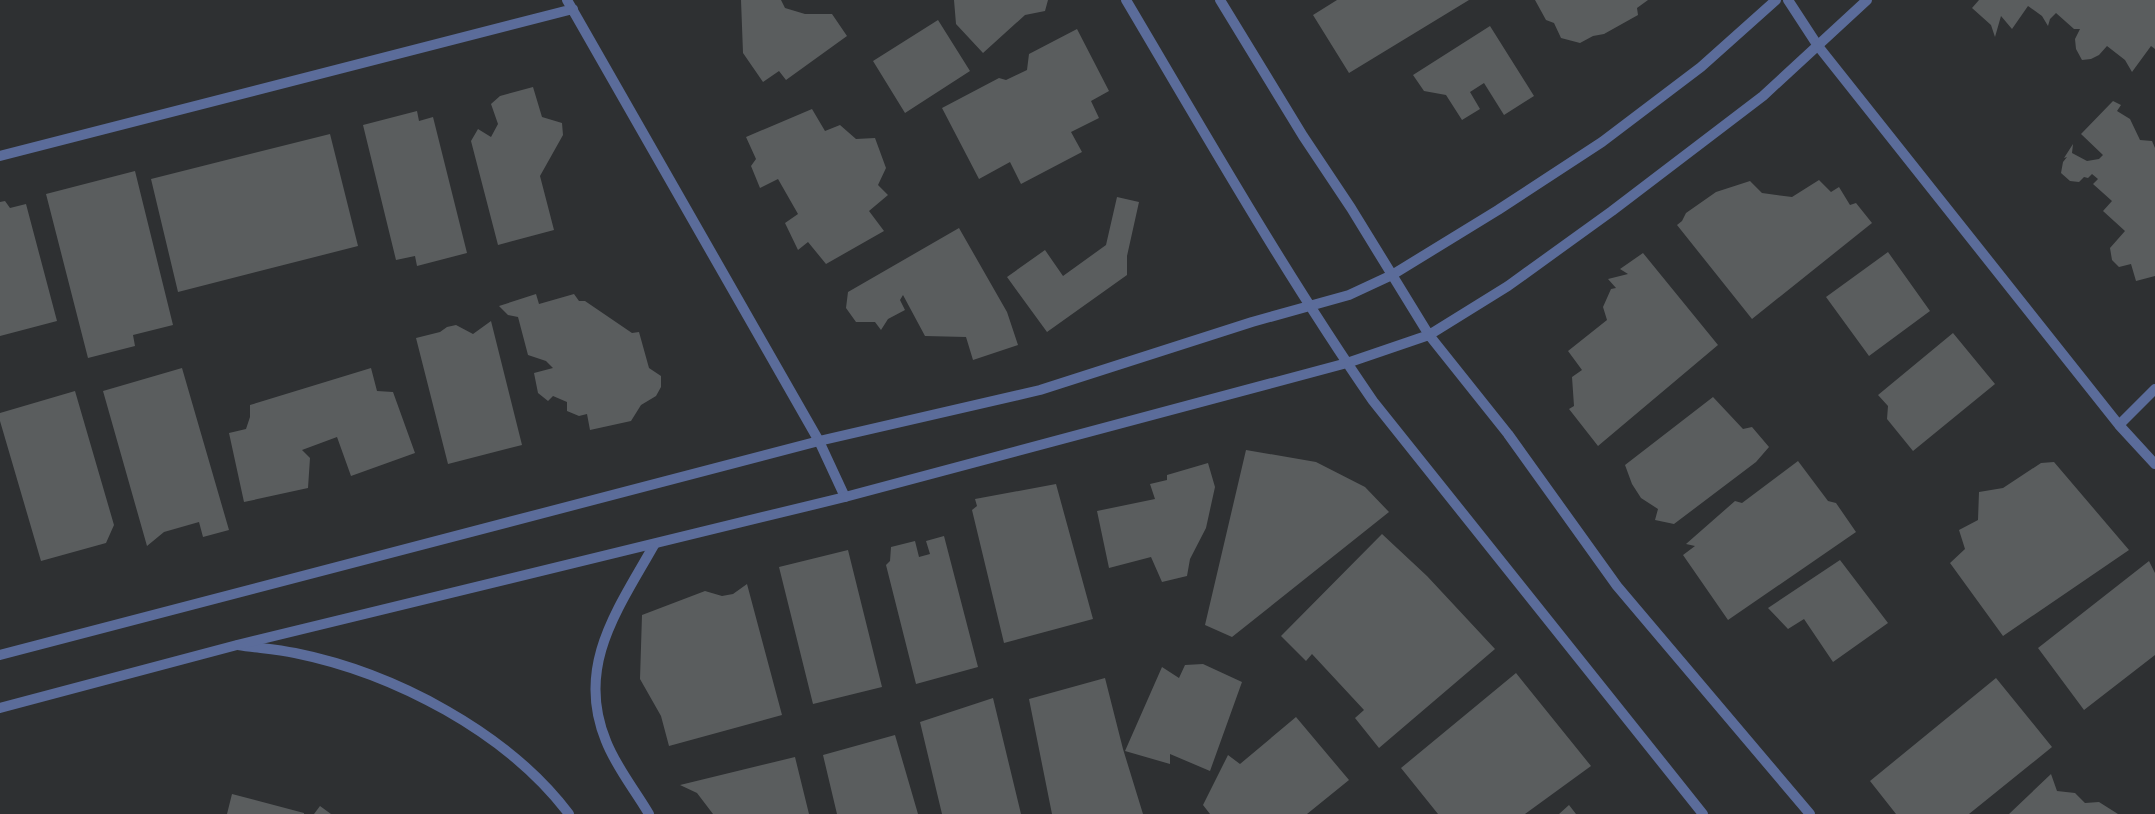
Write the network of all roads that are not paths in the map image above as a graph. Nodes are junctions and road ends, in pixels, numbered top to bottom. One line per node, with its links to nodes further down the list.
1 (567, 0): 7 (street)
2 (1126, 0): 11 (street)
3 (1220, 0): 10 (street)
4 (1776, 0): 10 (street)
5 (1788, 0): 8 (street)
6 (1867, 0): 8 (street)
7 (573, 9): 9 (street); 16 (street)
8 (1818, 46): 12 (street); 15 (street)
9 (0, 156)
10 (1392, 276): 11 (street); 12 (street)
11 (1312, 306): 13 (street); 16 (street)
12 (1429, 335): 13 (street); 26 (street)
13 (1347, 363): 18 (street); 25 (street)
14 (2155, 389): 15 (street)
15 (2119, 425): 17 (street)
16 (819, 441): 18 (street); 21 (street)
17 (2155, 464)
18 (845, 497): 19 (street)
19 (654, 545): 20 (street); 24 (street)
20 (237, 645): 22 (street); 23 (street)
21 (0, 654)
22 (0, 708)
23 (569, 814)
24 (649, 814)
25 (1703, 814)
26 (1810, 814)

